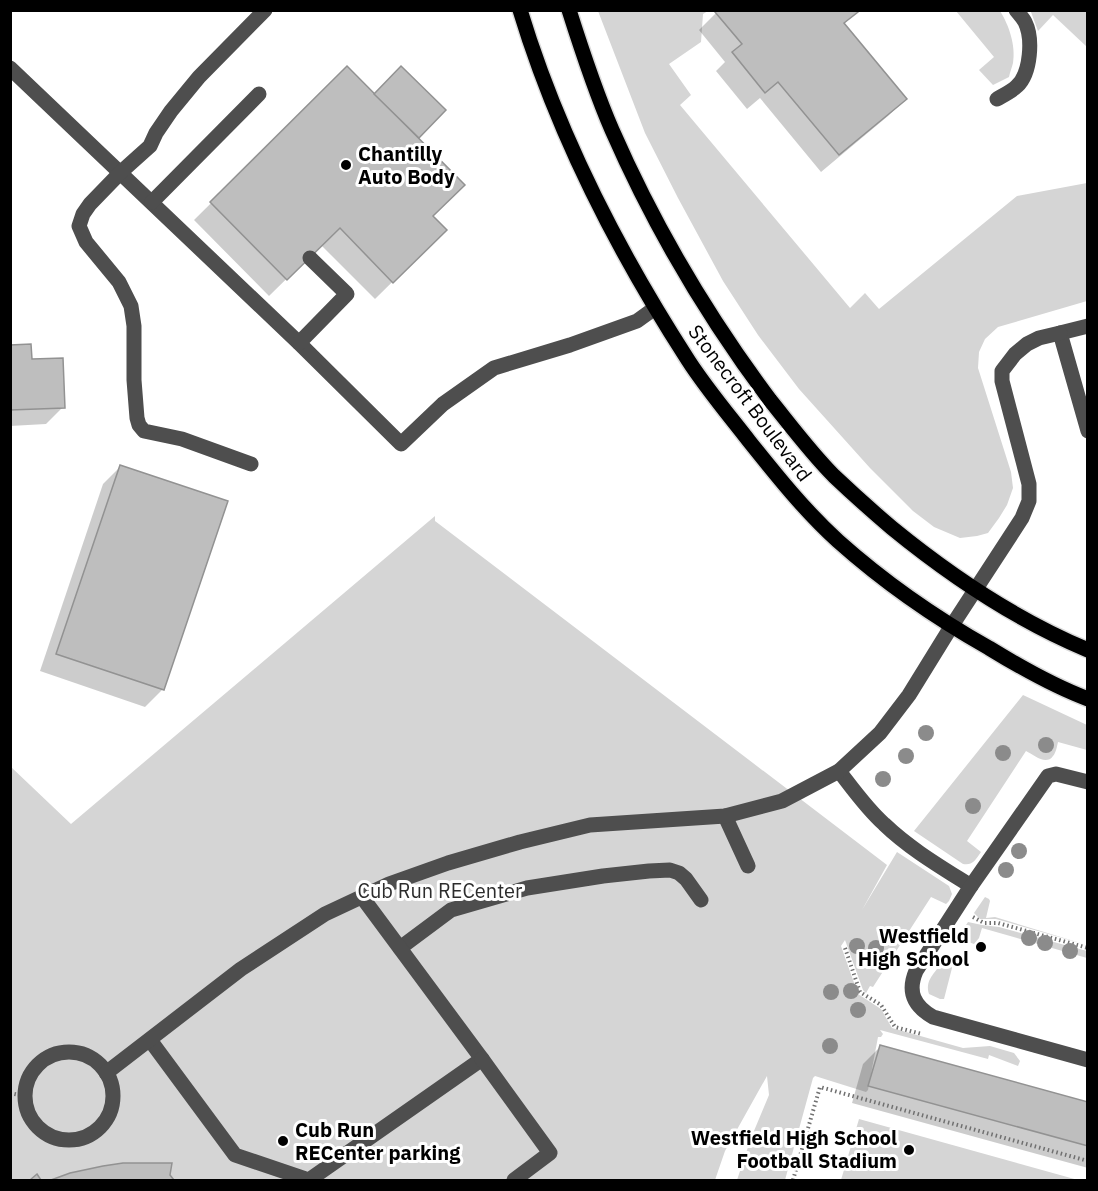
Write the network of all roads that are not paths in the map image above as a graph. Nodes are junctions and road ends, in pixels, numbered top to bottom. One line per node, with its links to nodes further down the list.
1 (265, 10): 8 (street)
2 (520, 10): 11 (main road, Stonecroft Boulevard)
3 (569, 10): 17 (main road, Stonecroft Boulevard)
4 (1016, 10): 7 (street)
5 (10, 68): 8 (street)
6 (259, 94): 9 (street)
7 (997, 99)
8 (121, 172): 9 (street); 16 (street)
9 (152, 202): 14 (street)
10 (310, 258): 14 (street)
11 (655, 308): 14 (street); 18 (main road, Stonecroft Boulevard)
12 (1088, 326): 13 (street)
13 (1060, 333): 15 (street); 17 (street)
14 (299, 343)
15 (1088, 431)
16 (251, 464)
17 (974, 591): 18 (street); 19 (main road, Stonecroft Boulevard)
18 (951, 627): 20 (main road, Stonecroft Boulevard); 21 (street)
19 (1088, 650)
20 (1088, 699)
21 (839, 771): 23 (street); 25 (street)
22 (1088, 782): 25 (street)
23 (725, 816): 24 (street); 26 (street)
24 (748, 866)
25 (971, 886): 31 (street)
26 (362, 897): 28 (street); 29 (street)
27 (701, 900): 28 (street)
28 (400, 948): 30 (street)
29 (150, 1040): 30 (street); 32 (street)
30 (482, 1059): 34 (street)
31 (1088, 1060)
32 (106, 1073): 33 (street); 33 (street)
33 (17, 1094)
34 (514, 1180)

